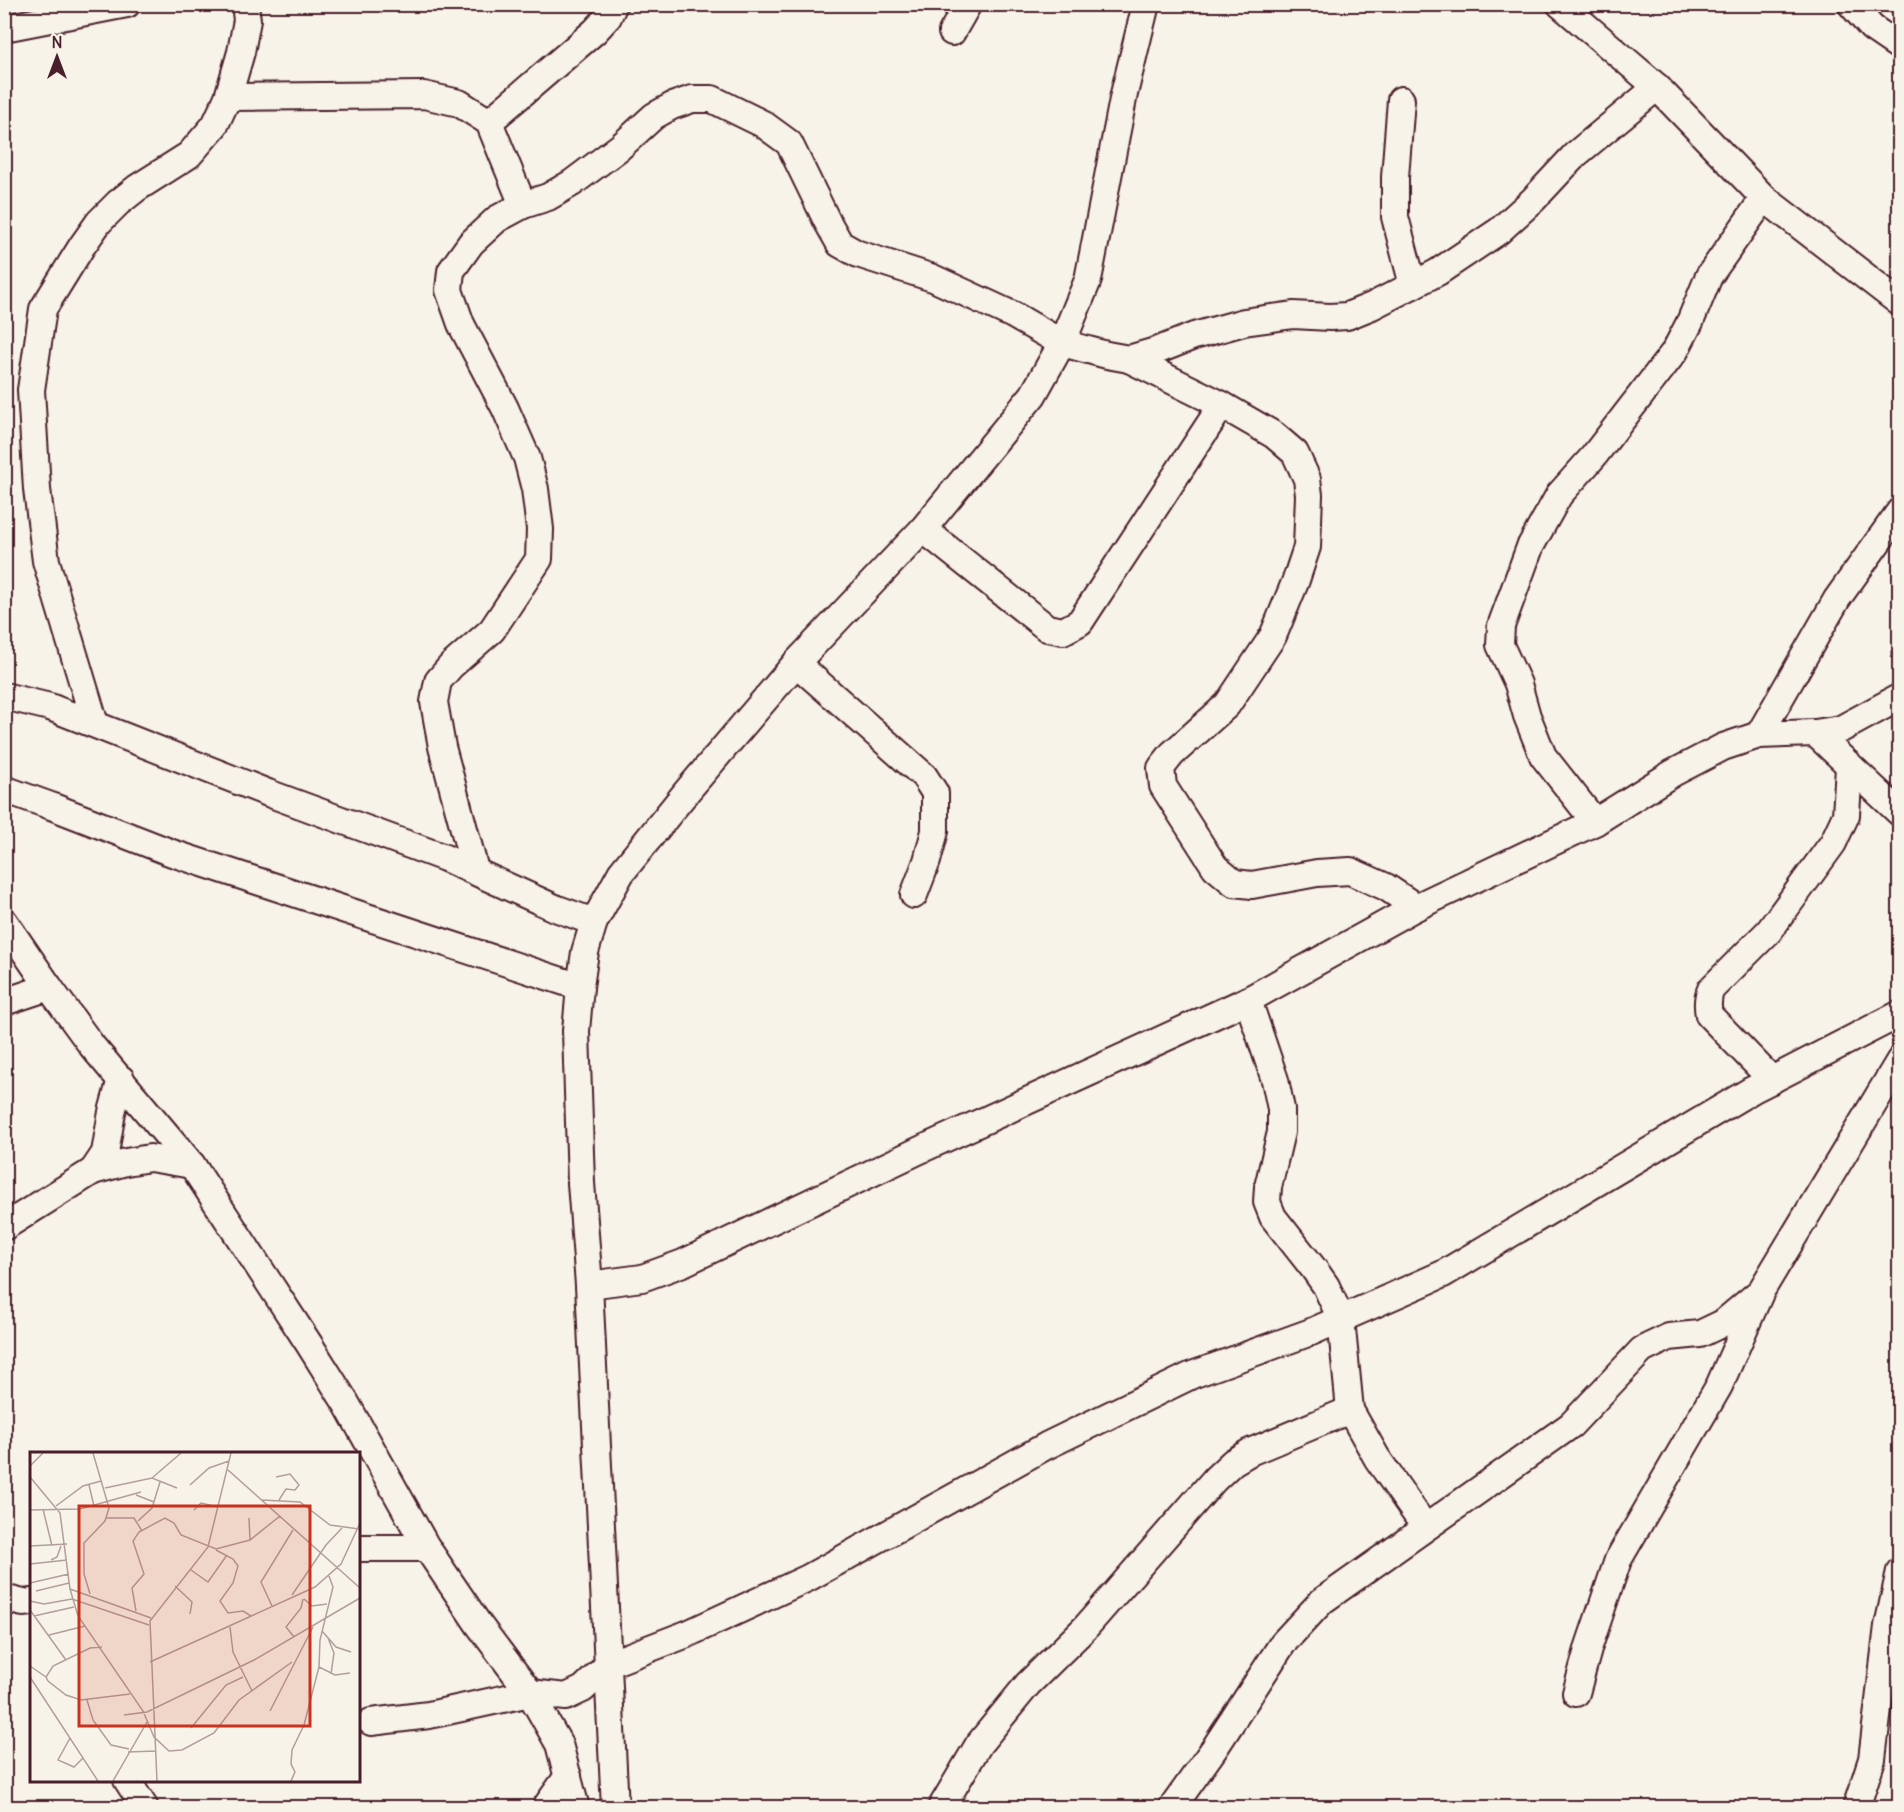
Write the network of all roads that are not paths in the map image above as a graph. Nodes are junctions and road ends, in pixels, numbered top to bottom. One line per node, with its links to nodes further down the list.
1 (126, 4): 8 (street)
2 (245, 4): 12 (street)
3 (614, 4): 14 (street)
4 (968, 4): 9 (street)
5 (1560, 4): 11 (street)
6 (1851, 4): 10 (street)
7 (1140, 6): 19 (street)
8 (4, 28)
9 (952, 32)
10 (1899, 47)
11 (1657, 87): 15 (street); 17 (street)
12 (228, 97): 14 (street); 27 (street)
13 (1401, 100): 17 (street)
14 (489, 122): 16 (street)
15 (1764, 198): 18 (street); 33 (street)
16 (523, 205): 19 (street); 34 (street)
17 (1413, 285): 20 (street)
18 (1899, 303)
19 (1062, 343): 20 (street); 23 (street)
20 (1129, 358): 21 (street)
21 (1222, 405): 23 (street); 36 (street)
22 (1899, 511): 29 (street)
23 (923, 529): 24 (street)
24 (795, 663): 35 (street); 38 (street)
25 (4, 696): 27 (street)
26 (1899, 697): 28 (street)
27 (95, 724): 34 (street)
28 (1815, 733): 29 (street); 30 (street)
29 (1759, 735): 33 (street)
30 (1849, 767): 32 (street); 46 (street)
31 (4, 789): 40 (street)
32 (1899, 813)
33 (1595, 822): 36 (street)
34 (475, 870): 38 (street)
35 (914, 895)
36 (1416, 907): 41 (street)
37 (4, 921): 39 (street)
38 (594, 922): 40 (street)
39 (49, 987): 42 (street); 45 (street)
40 (580, 987): 50 (street)
41 (1248, 1000): 50 (street); 52 (street)
42 (4, 1002)
43 (1899, 1014): 46 (street)
44 (1899, 1060): 51 (street)
45 (121, 1079): 47 (street); 48 (street)
46 (1772, 1080): 52 (street)
47 (192, 1165): 48 (street); 56 (street)
48 (93, 1171): 49 (street)
49 (4, 1227)
50 (589, 1285): 60 (street)
51 (1761, 1291): 54 (street); 62 (street)
52 (1341, 1319): 53 (street); 60 (street)
53 (1350, 1410): 54 (street); 70 (street)
54 (1425, 1527): 71 (street)
55 (360, 1548): 56 (street)
56 (427, 1548): 61 (street)
57 (1899, 1571): 72 (street)
58 (4, 1599): 59 (street)
59 (30, 1602)
60 (609, 1664): 61 (street); 69 (street)
61 (530, 1694): 63 (street); 64 (street)
62 (1576, 1694)
63 (371, 1722)
64 (567, 1776): 67 (street); 68 (street)
65 (128, 1782): 66 (street)
66 (145, 1808)
67 (545, 1808)
68 (576, 1808)
69 (615, 1808)
70 (940, 1808)
71 (1172, 1808)
72 (1857, 1808)

